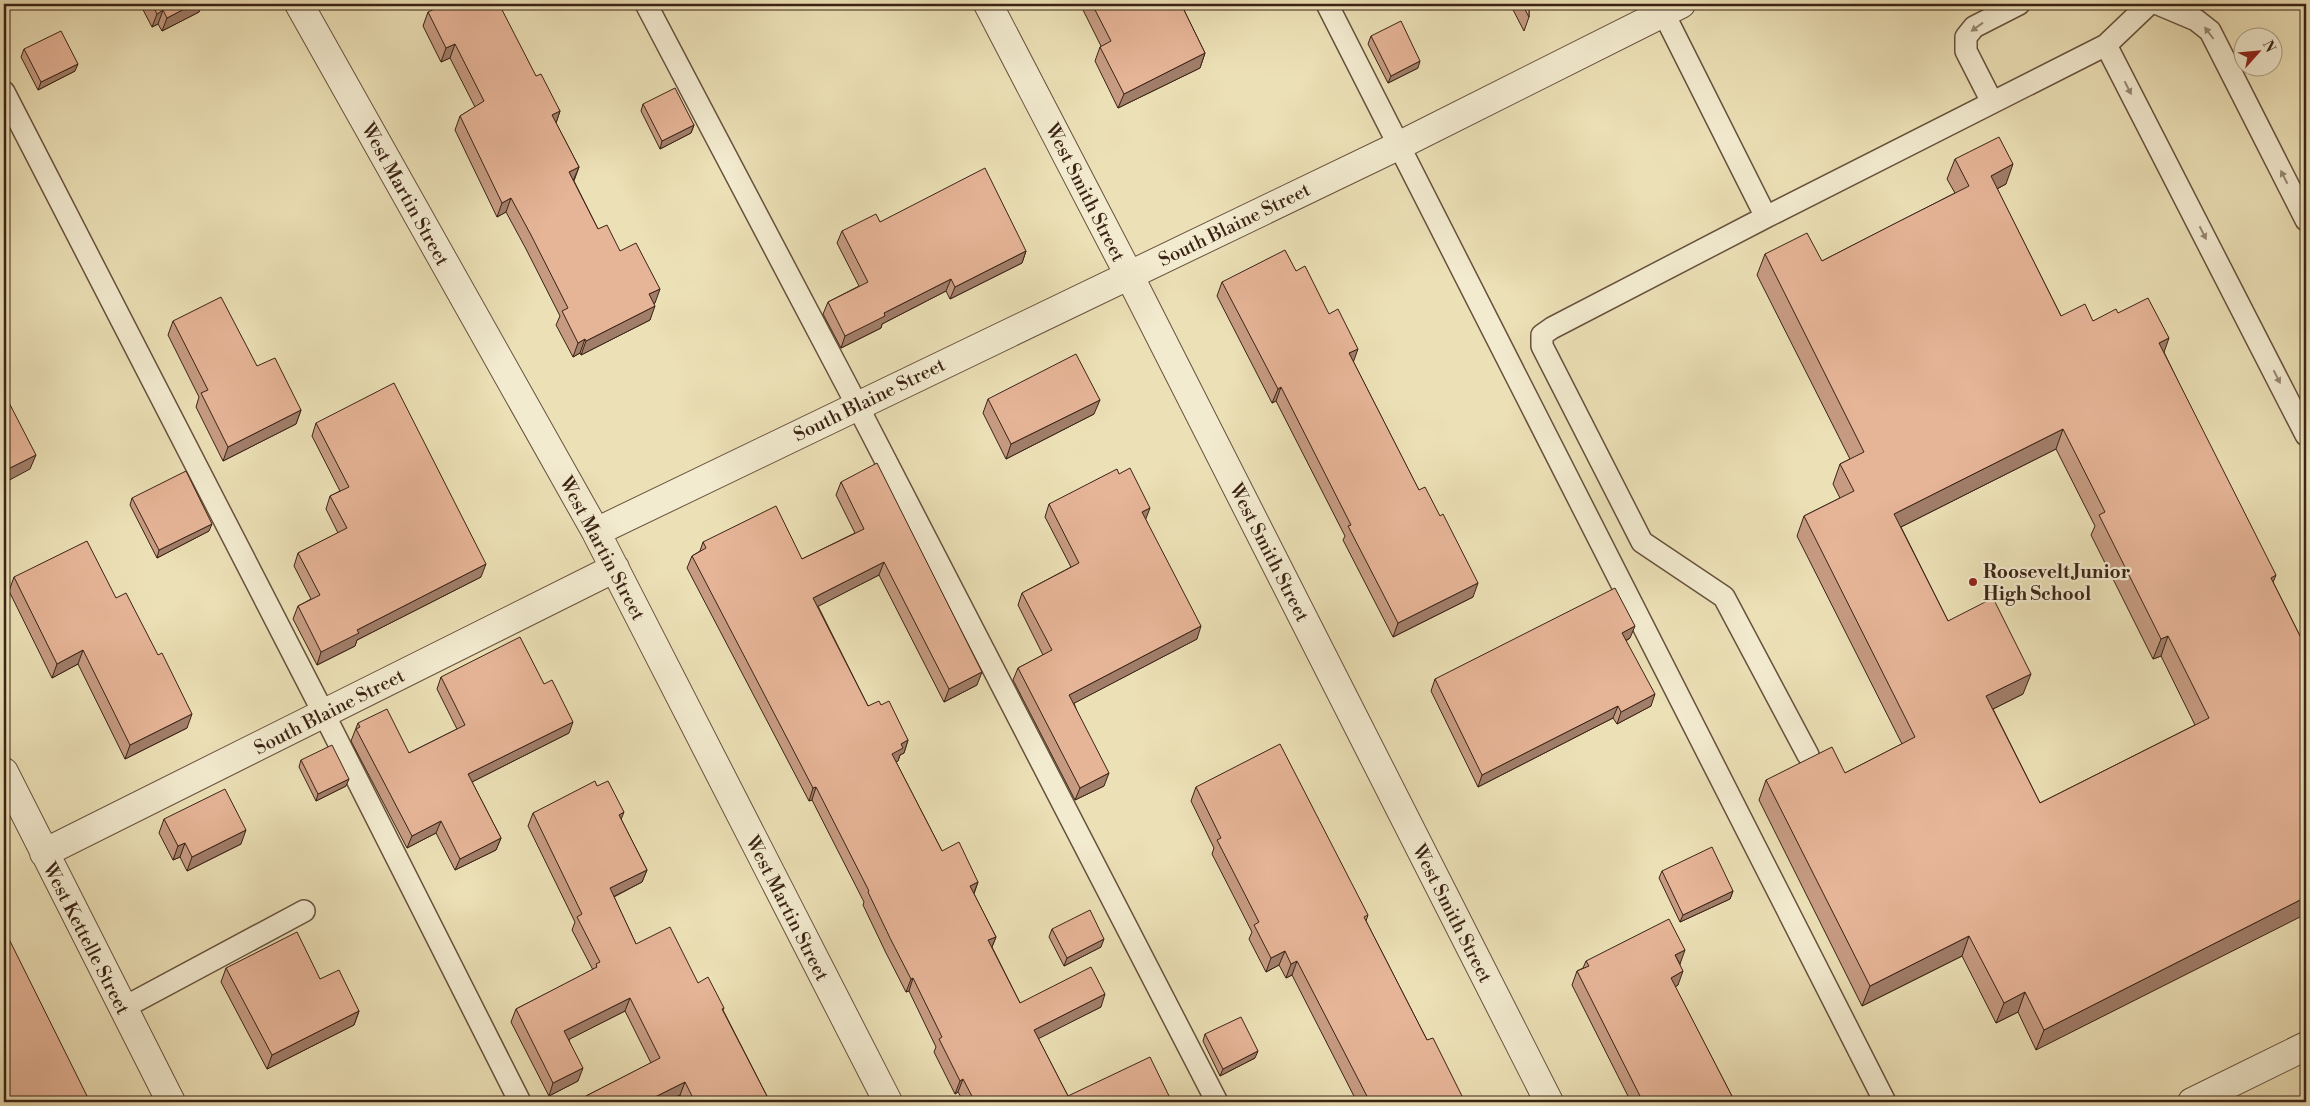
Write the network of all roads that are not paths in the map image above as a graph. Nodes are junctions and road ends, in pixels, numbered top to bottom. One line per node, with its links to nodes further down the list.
1 (298, 4): 18 (street, West Martin Street)
2 (646, 4): 16 (lane)
3 (988, 4): 15 (street, West Smith Street)
4 (1327, 4): 12 (lane)
5 (2019, 4): 11 (lane, one-way to 11)
6 (2150, 4): 9 (lane)
7 (2158, 4): 14 (lane, one-way to 7)
8 (1668, 7): 12 (street, South Blaine Street); 13 (lane)
9 (2106, 44): 11 (lane); 17 (lane, one-way to 17)
10 (4, 92): 20 (lane)
11 (1992, 102): 13 (lane)
12 (1400, 145): 15 (street, South Blaine Street); 33 (lane)
13 (1766, 217): 21 (lane)
14 (2306, 220)
15 (1129, 275): 16 (street, South Blaine Street); 32 (street, West Smith Street)
16 (857, 405): 18 (street, South Blaine Street); 31 (lane)
17 (2306, 435)
18 (596, 532): 19 (street, West Martin Street)
19 (615, 568): 20 (street, South Blaine Street); 30 (street, West Martin Street)
20 (324, 714): 23 (street, South Blaine Street); 29 (lane)
21 (1808, 755)
22 (4, 772): 23 (street, West Kettelle Street)
23 (44, 853): 25 (street, West Kettelle Street)
24 (304, 911): 25 (lane)
25 (123, 1008): 28 (street, West Kettelle Street)
26 (2306, 1046): 27 (street)
27 (2210, 1098)
28 (171, 1102)
29 (520, 1102)
30 (888, 1102)
31 (1217, 1102)
32 (1549, 1102)
33 (1885, 1102)

